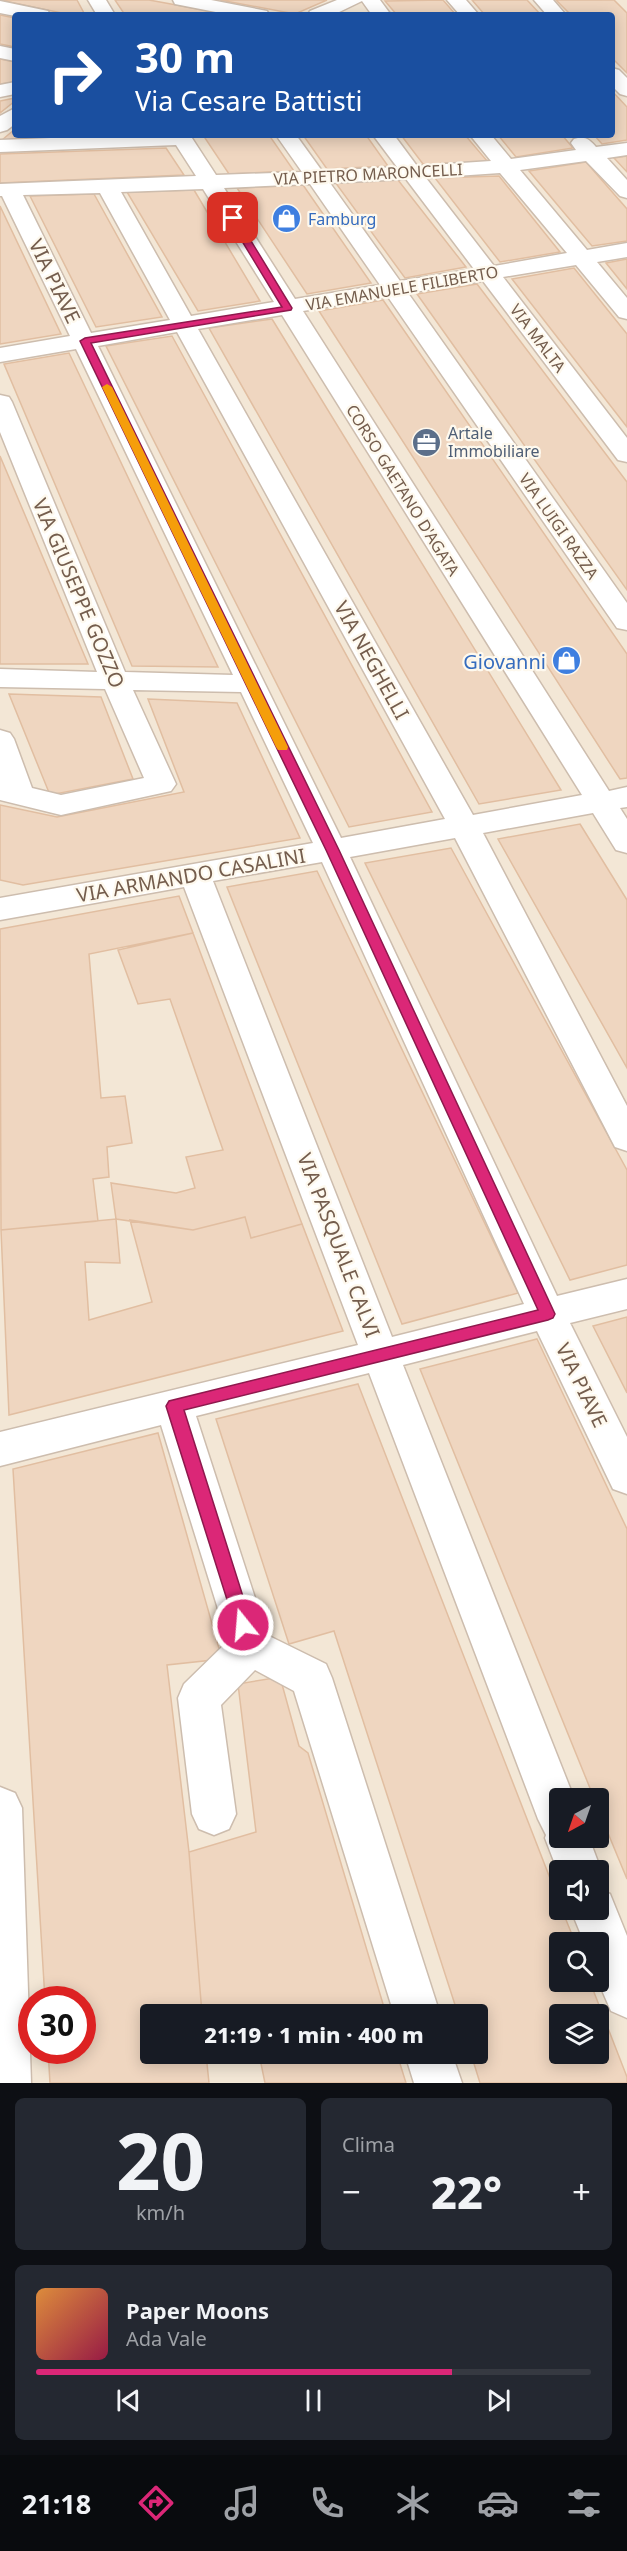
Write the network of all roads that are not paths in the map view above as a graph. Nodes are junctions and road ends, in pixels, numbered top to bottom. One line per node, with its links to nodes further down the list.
1 (182, 0): 8 (street)
2 (353, 0): 9 (street)
3 (370, 0): 10 (street)
4 (456, 0): 11 (street)
5 (543, 0): 12 (street)
6 (0, 7): 7 (street)
7 (26, 12)
8 (244, 12)
9 (324, 12)
10 (380, 12)
11 (467, 12)
12 (554, 12)
13 (615, 77): 14 (street)
14 (627, 90)
15 (12, 116): 16 (street)
16 (0, 126)
17 (161, 138): 23 (street)
18 (182, 138): 29 (street, CORSO GAETANO D'AGATA)
19 (288, 138): 28 (street, VIA LUIGI RAZZA)
20 (385, 138): 27 (street, VIA MALTA)
21 (483, 138): 26 (street)
22 (577, 138): 25 (street)
23 (0, 146)
24 (627, 149): 25 (street, VIA PIETRO MARONCELLI)
25 (591, 154): 26 (street, VIA PIETRO MARONCELLI); 32 (street)
26 (506, 166): 27 (street, VIA PIETRO MARONCELLI); 34 (street)
27 (411, 172): 28 (street, VIA PIETRO MARONCELLI); 35 (street, VIA MALTA)
28 (315, 178): 29 (street, VIA PIETRO MARONCELLI); 36 (street, VIA LUIGI RAZZA)
29 (211, 182): 30 (street, VIA PIETRO MARONCELLI); 37 (street, CORSO GAETANO D'AGATA)
30 (108, 187): 31 (street, VIA PIETRO MARONCELLI); 39 (street, VIA NEGHELLI)
31 (5, 190): 40 (street, VIA PIAVE)
32 (627, 192)
33 (627, 250): 34 (street, VIA EMANUELE FILIBERTO)
34 (582, 258): 35 (street, VIA EMANUELE FILIBERTO); 38 (street)
35 (488, 273): 36 (street, VIA EMANUELE FILIBERTO); 43 (street, VIA MALTA)
36 (393, 290): 37 (street, VIA EMANUELE FILIBERTO); 44 (street, VIA LUIGI RAZZA)
37 (288, 308): 39 (street, VIA EMANUELE FILIBERTO); 50 (street, CORSO GAETANO D'AGATA)
38 (627, 312)
39 (185, 323): 40 (street, VIA EMANUELE FILIBERTO); 51 (street, VIA NEGHELLI)
40 (85, 341): 41 (street, VIA EMANUELE FILIBERTO); 47 (street, VIA PIAVE)
41 (0, 355)
42 (0, 402): 46 (street, VIA GIUSEPPE GOZZO)
43 (627, 455)
44 (627, 622)
45 (0, 678): 46 (street)
46 (115, 681): 47 (street); 49 (street, VIA GIUSEPPE GOZZO)
47 (252, 684): 53 (street, VIA PIAVE)
48 (0, 739): 49 (street)
49 (10, 792)
50 (614, 799): 51 (street, VIA ARMANDO CASALINI); 52 (street, CORSO GAETANO D'AGATA)
51 (464, 826): 53 (street, VIA ARMANDO CASALINI); 56 (street, VIA NEGHELLI)
52 (627, 843)
53 (332, 850): 54 (street, VIA ARMANDO CASALINI); 58 (street, VIA PIAVE)
54 (195, 874): 55 (street, VIA ARMANDO CASALINI); 59 (street, VIA PASQUALE CALVI)
55 (1, 908)
56 (627, 1138)
57 (627, 1294): 58 (street)
58 (548, 1314): 59 (street); 62 (street, VIA PIAVE)
59 (382, 1355): 60 (street); 64 (street, VIA PASQUALE CALVI)
60 (174, 1406): 61 (street); 63 (street)
61 (0, 1449)
62 (627, 1476)
63 (250, 1647): 66 (street); 70 (street)
64 (549, 1790)
65 (0, 1808): 67 (street)
66 (214, 1814)
67 (2, 1865): 72 (street)
68 (598, 1920): 69 (street)
69 (627, 1995)
70 (414, 2004)
71 (432, 2064): 73 (street)
72 (8, 2083)
73 (438, 2083)

